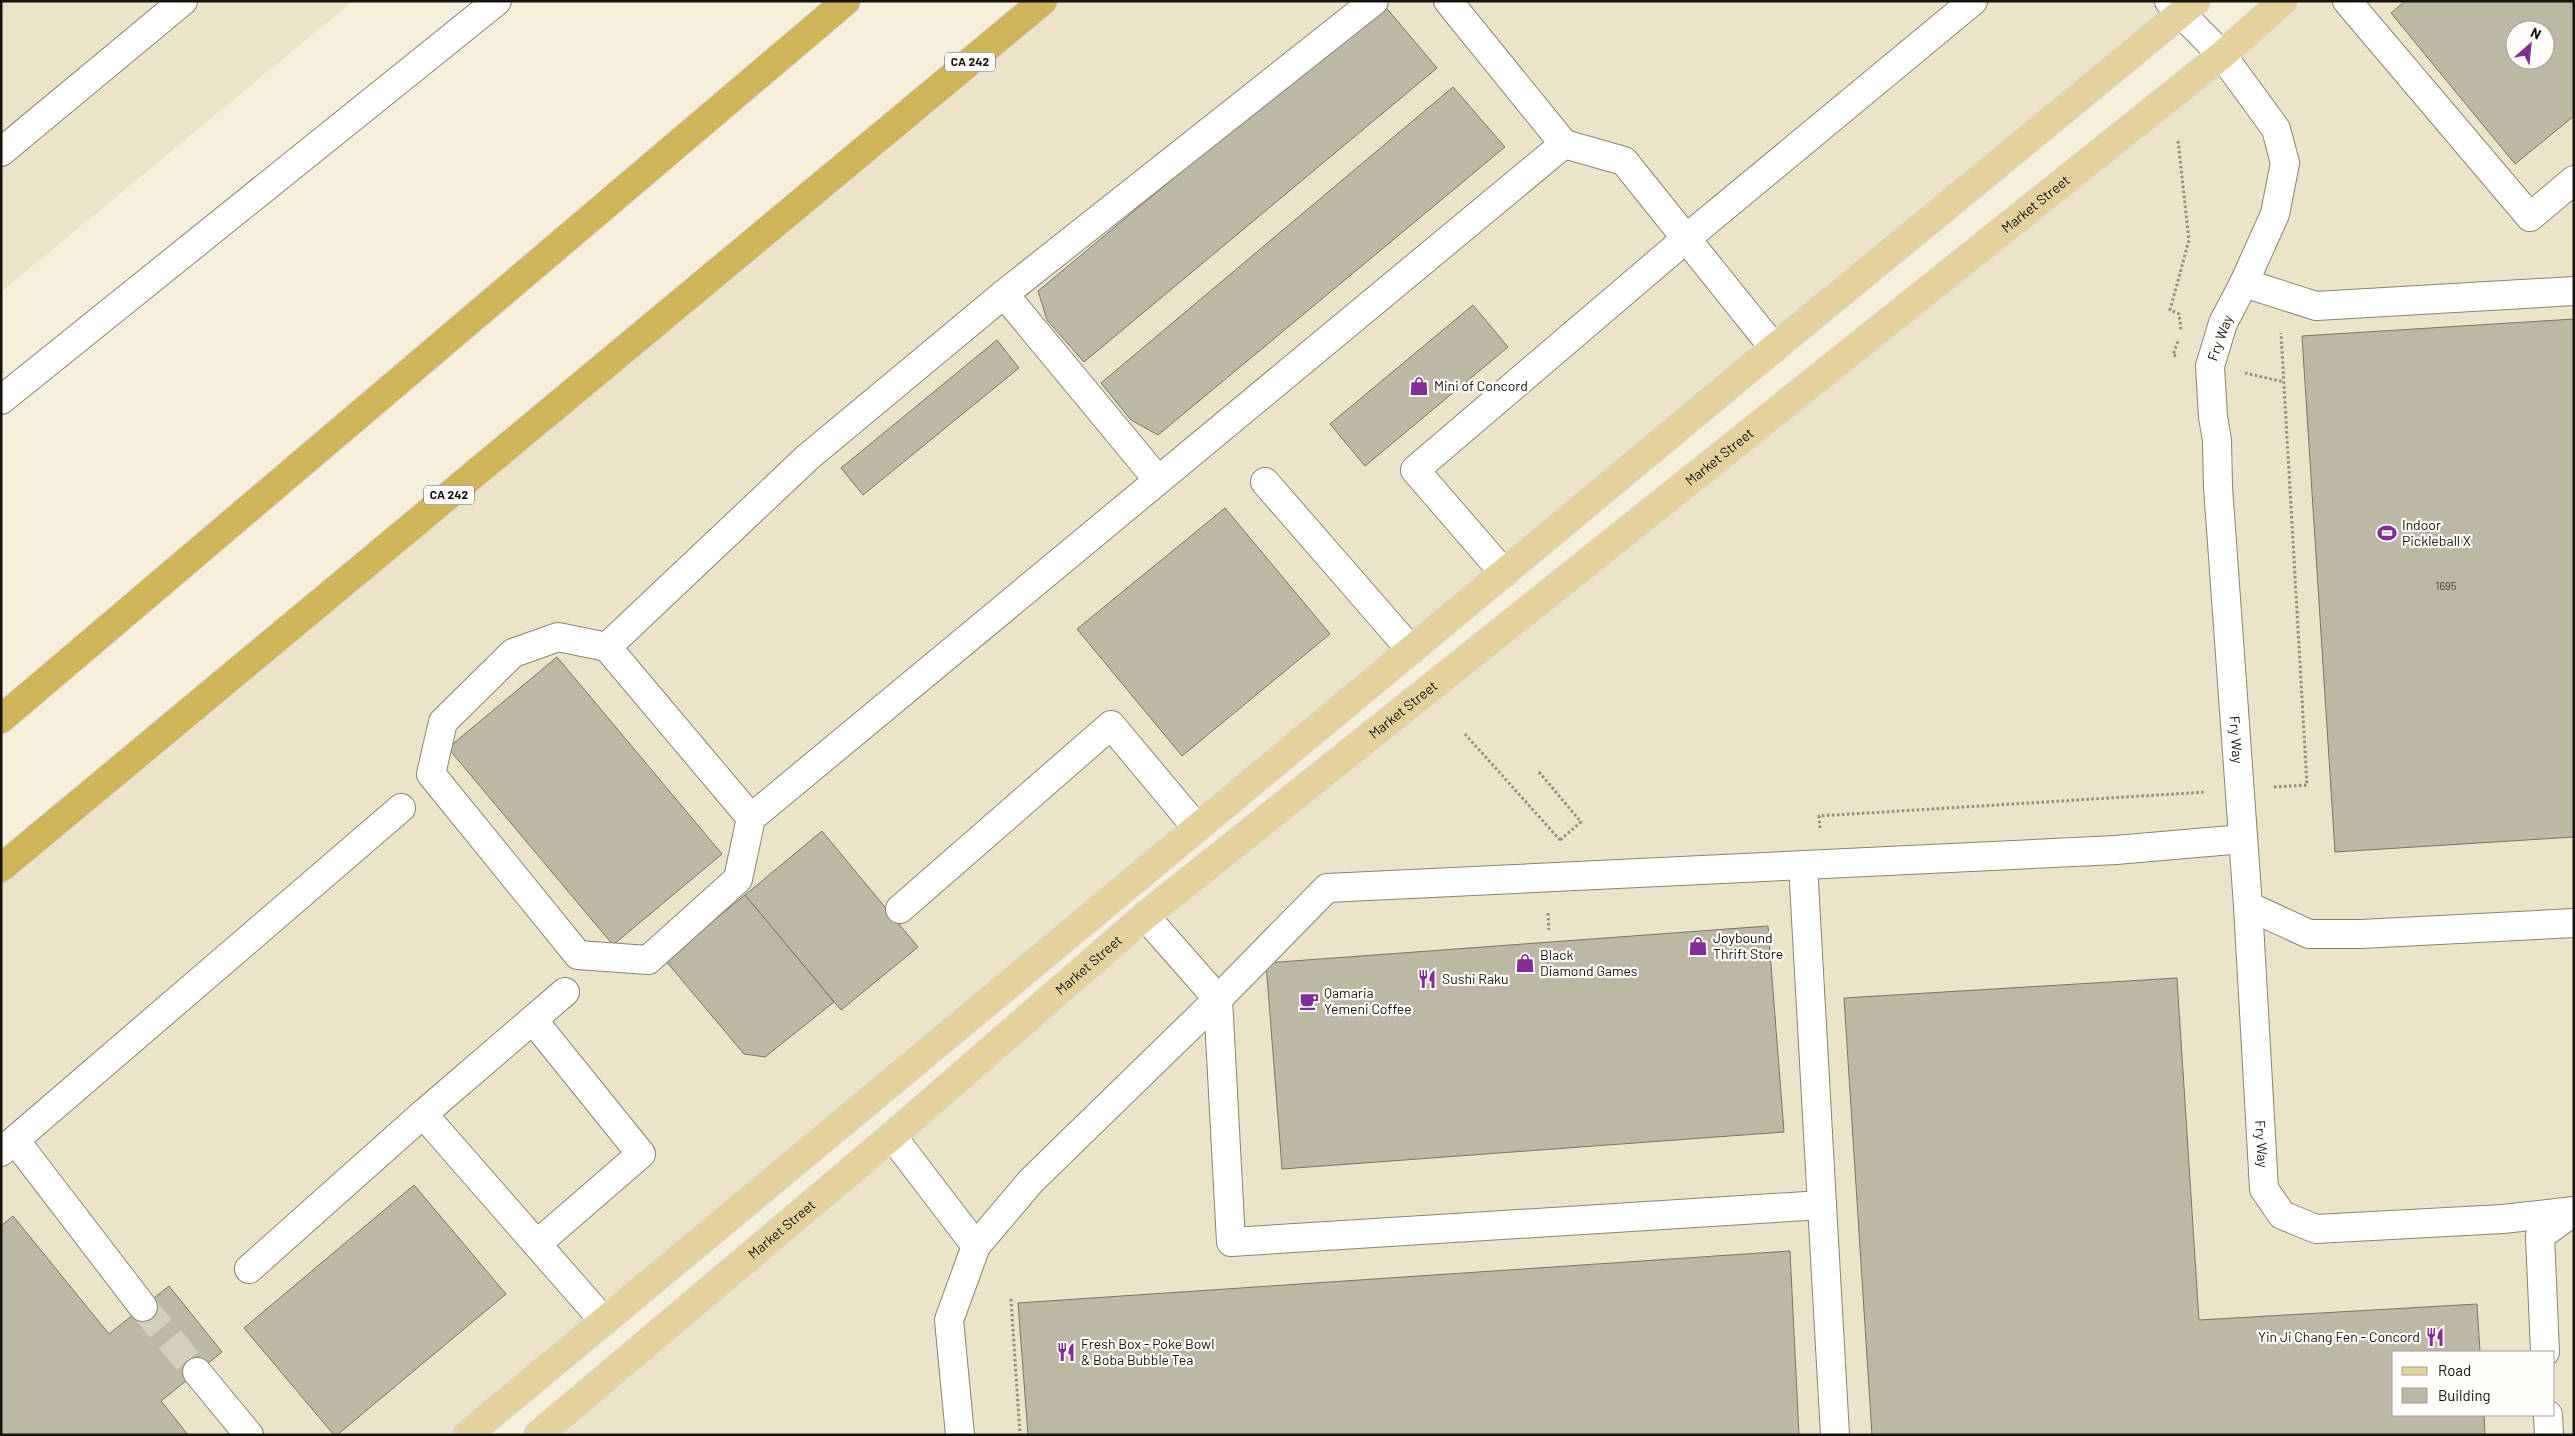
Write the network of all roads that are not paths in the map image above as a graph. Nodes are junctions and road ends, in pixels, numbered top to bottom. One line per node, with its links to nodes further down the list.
1 (183, 1): 13 (street)
2 (497, 1): 20 (street)
3 (846, 1): 26 (highway)
4 (1043, 1): 32 (highway, CA 242)
5 (1374, 1): 18 (street)
6 (1448, 1): 12 (street)
7 (1973, 1): 15 (street)
8 (2283, 1): 11 (main road, Market Street)
9 (2347, 1): 14 (street)
10 (2182, 6): 11 (street, Fry Way); 19 (main road)
11 (2222, 54): 16 (street, Fry Way); 35 (main road, Market Street)
12 (1564, 144): 15 (street); 21 (street)
13 (1, 152)
14 (2574, 180)
15 (1688, 237): 19 (street); 23 (street)
16 (2244, 283): 17 (street); 30 (street, Fry Way)
17 (2574, 291)
18 (1004, 294): 21 (street); 24 (street)
19 (1774, 348): 23 (main road)
20 (1, 400)
21 (1158, 480): 28 (street)
22 (1266, 482): 25 (street)
23 (1504, 573): 25 (main road)
24 (607, 647): 28 (street); 28 (street)
25 (1411, 650): 29 (main road)
26 (1, 719)
27 (401, 808): 42 (street)
28 (751, 818)
29 (1197, 828): 34 (street); 49 (main road)
30 (2243, 839): 31 (street); 33 (street, Fry Way)
31 (1803, 865): 38 (street); 43 (street)
32 (1, 868)
33 (2248, 906): 36 (street); 44 (street, Fry Way)
34 (900, 910)
35 (1145, 916): 38 (street); 41 (main road, Market Street)
36 (2574, 923)
37 (565, 992): 39 (street)
38 (1218, 999): 43 (street); 46 (street)
39 (533, 1020): 40 (street); 45 (street)
40 (423, 1114): 45 (street); 47 (street)
41 (892, 1136): 46 (street); 55 (main road, Market Street)
42 (8, 1146): 48 (street)
43 (1822, 1205): 57 (street)
44 (2574, 1211): 50 (street, Fry Way)
45 (537, 1244): 49 (street)
46 (976, 1246): 56 (street)
47 (249, 1269)
48 (143, 1307)
49 (604, 1321): 54 (main road)
50 (2545, 1351)
51 (197, 1372): 53 (street)
52 (2548, 1416): 58 (street)
53 (249, 1435)
54 (468, 1435)
55 (538, 1435)
56 (960, 1435)
57 (1835, 1435)
58 (2549, 1435)

